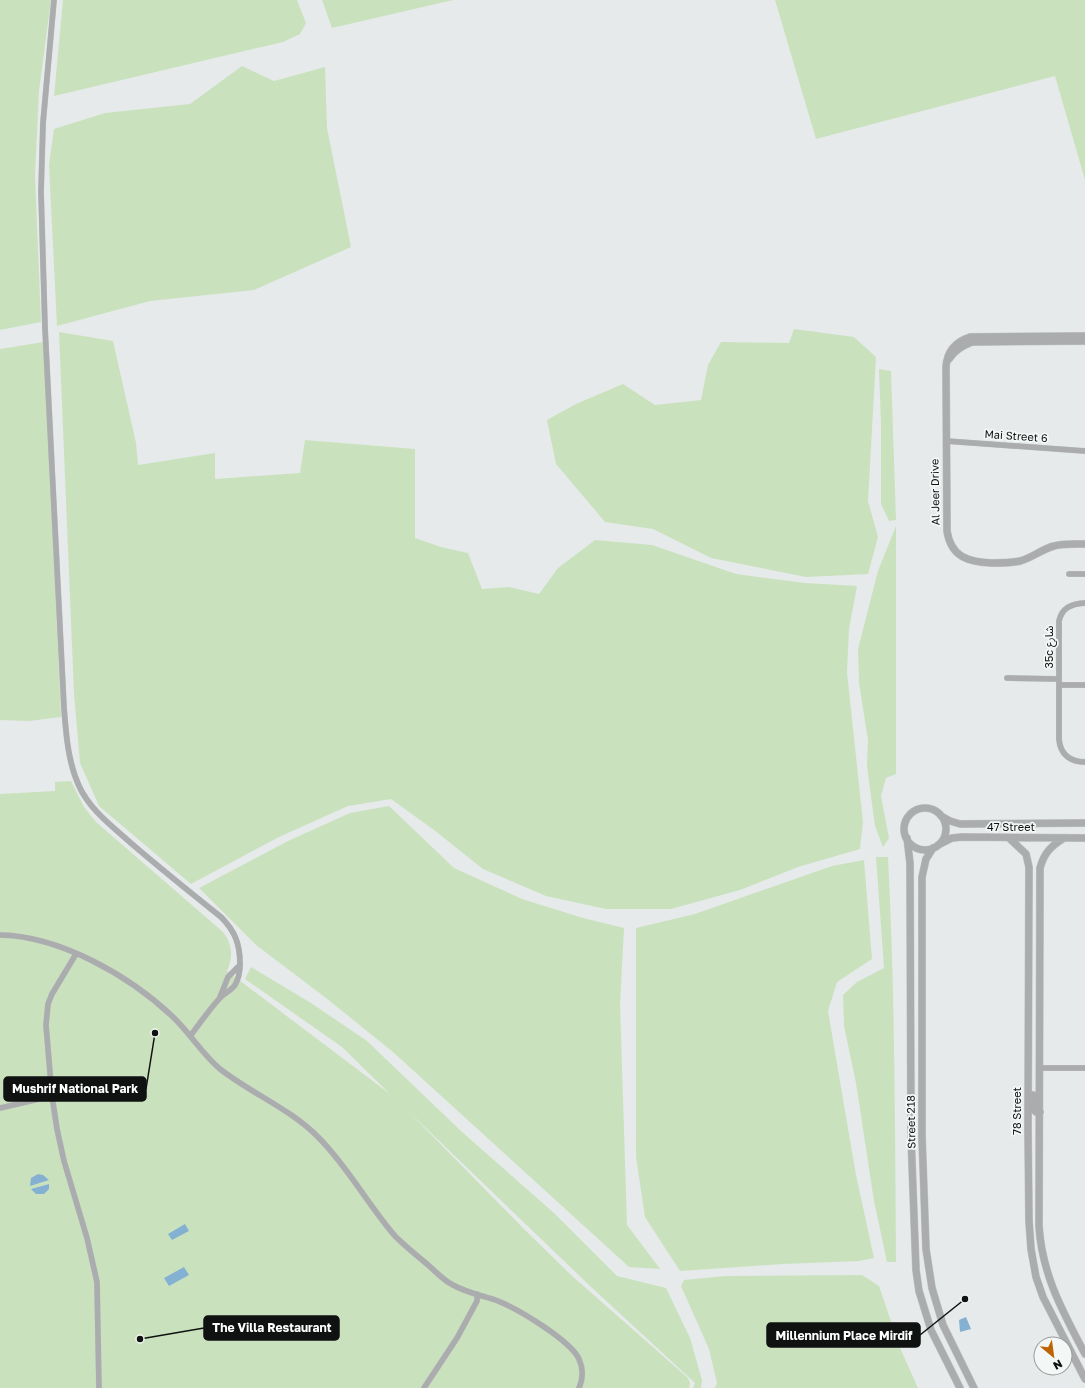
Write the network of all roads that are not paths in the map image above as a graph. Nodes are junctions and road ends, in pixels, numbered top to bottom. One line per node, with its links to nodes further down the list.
1 (54, 0): 25 (street)
2 (1085, 336): 4 (street, Al Jeer Drive)
3 (1085, 341): 4 (street)
4 (946, 367): 5 (street, Al Jeer Drive)
5 (946, 441): 6 (street, Mai Street 6); 7 (street, Al Jeer Drive)
6 (1085, 451)
7 (1085, 544)
8 (1069, 574): 9 (street)
9 (1085, 574)
10 (1085, 603): 12 (street, 35c شارع)
11 (1007, 678): 12 (street)
12 (1059, 679): 13 (street, 35c شارع)
13 (1059, 685): 14 (street); 15 (street, 35c شارع)
14 (1085, 685)
15 (1085, 762)
16 (942, 816): 17 (street, 47 Street); 18 (street); 22 (street)
17 (1085, 823)
18 (906, 838): 22 (street); 42 (street)
19 (1009, 838): 20 (street, 47 Street); 22 (street, 47 Street); 30 (street, 78 Street)
20 (1064, 838): 21 (street, 47 Street); 28 (street, 78 Street)
21 (1085, 838)
22 (935, 847): 43 (street, Street 218)
23 (0, 935): 24 (street)
24 (76, 954): 27 (street); 31 (street)
25 (240, 965): 26 (street); 26 (street)
26 (220, 997): 27 (street)
27 (191, 1035): 36 (street)
28 (1039, 1068): 29 (street); 33 (street, 78 Street)
29 (1085, 1068)
30 (1028, 1084): 33 (street); 34 (street, 78 Street)
31 (52, 1096): 32 (street); 39 (street)
32 (0, 1108)
33 (1040, 1112): 35 (street, 78 Street)
34 (1029, 1152): 35 (street); 38 (street, 78 Street)
35 (1040, 1197): 37 (street, 78 Street)
36 (477, 1294): 40 (street); 41 (street)
37 (1085, 1354)
38 (1085, 1379)
39 (99, 1388)
40 (424, 1388)
41 (579, 1388)
42 (960, 1388)
43 (974, 1388)

